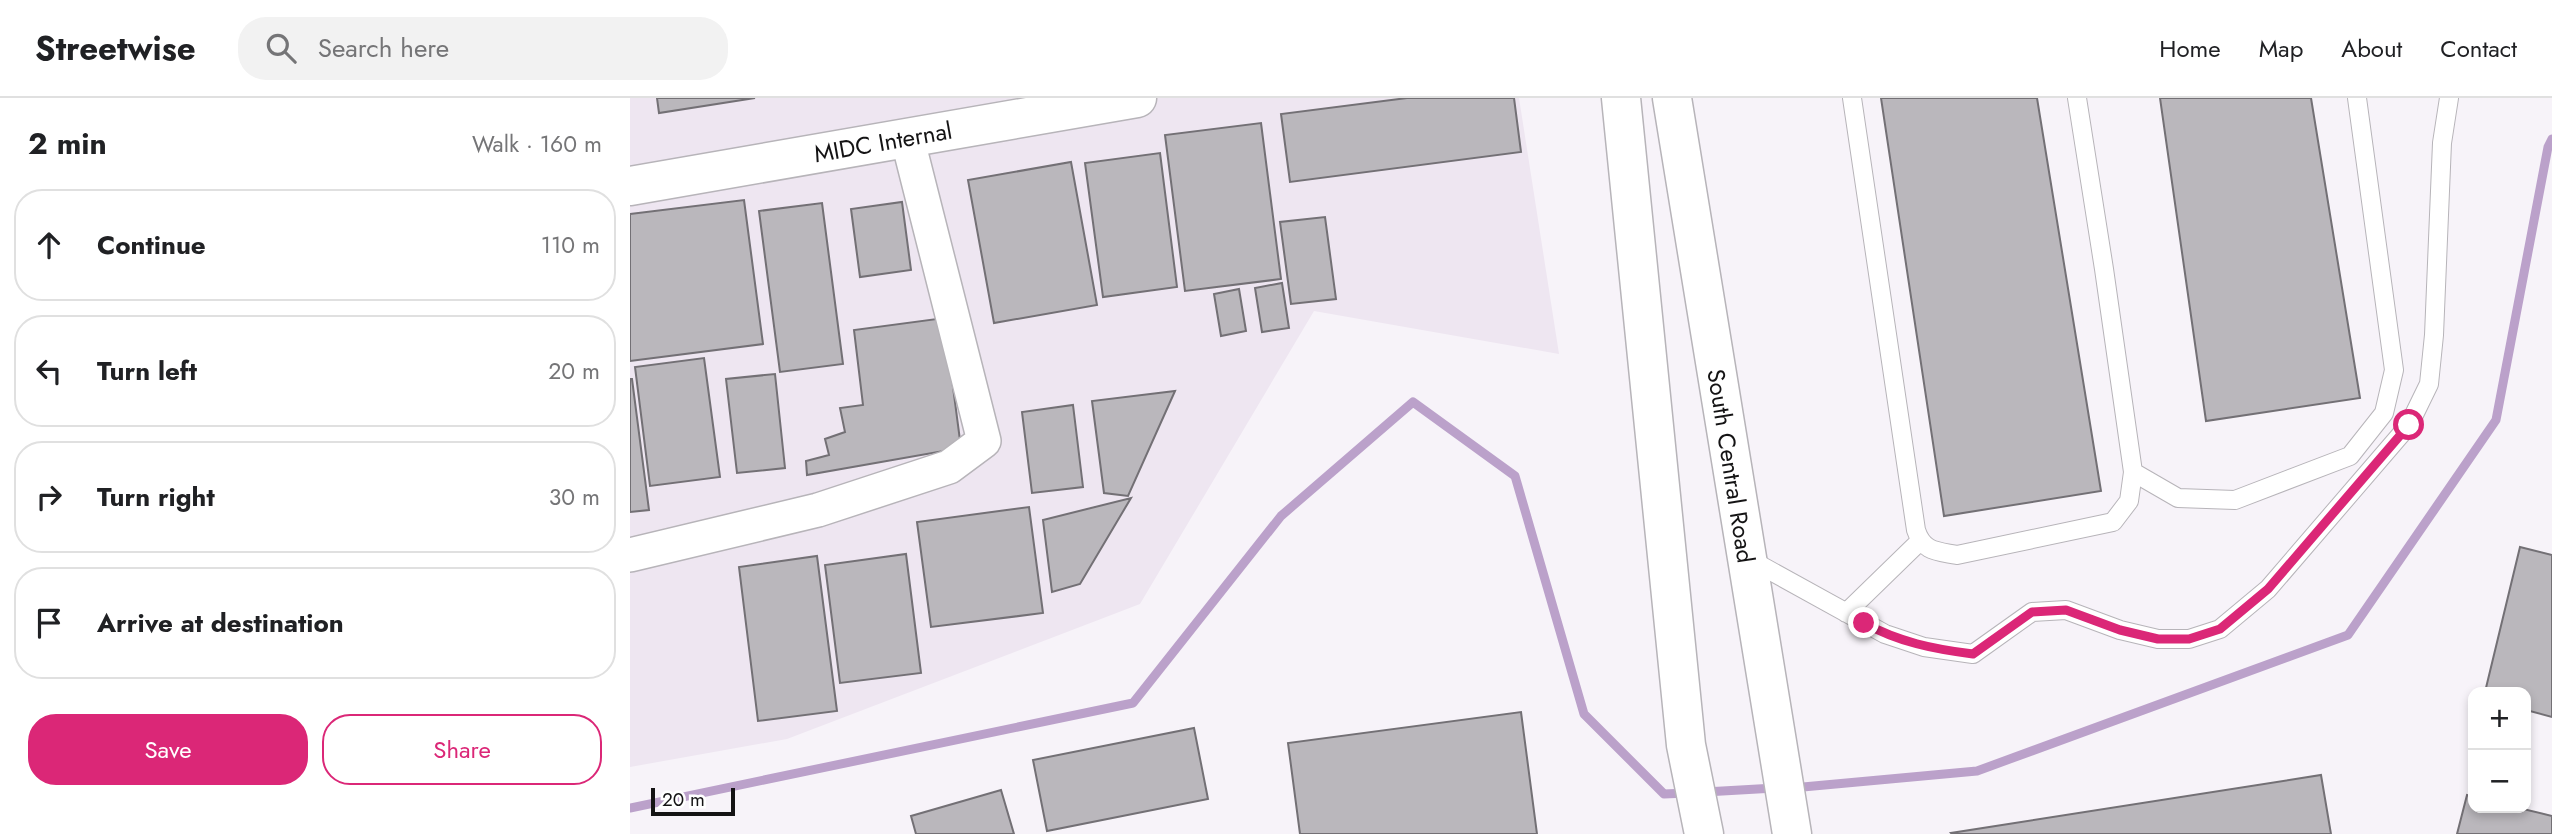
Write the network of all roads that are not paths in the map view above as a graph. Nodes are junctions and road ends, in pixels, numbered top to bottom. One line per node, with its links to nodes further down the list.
1 (1137, 98): 8 (main road, MIDC Internal)
2 (1620, 98): 15 (main road)
3 (1672, 98): 13 (main road, South Central Road)
4 (1852, 98): 11 (lane)
5 (2077, 98): 10 (lane)
6 (2357, 98): 10 (lane)
7 (2449, 98): 14 (lane)
8 (907, 137): 9 (main road, MIDC Internal); 12 (street)
9 (630, 186)
10 (2133, 472): 11 (lane)
11 (1920, 541): 14 (lane)
12 (630, 555)
13 (1746, 557): 14 (lane); 16 (main road, South Central Road)
14 (1846, 612)
15 (1699, 806)
16 (1792, 834)

